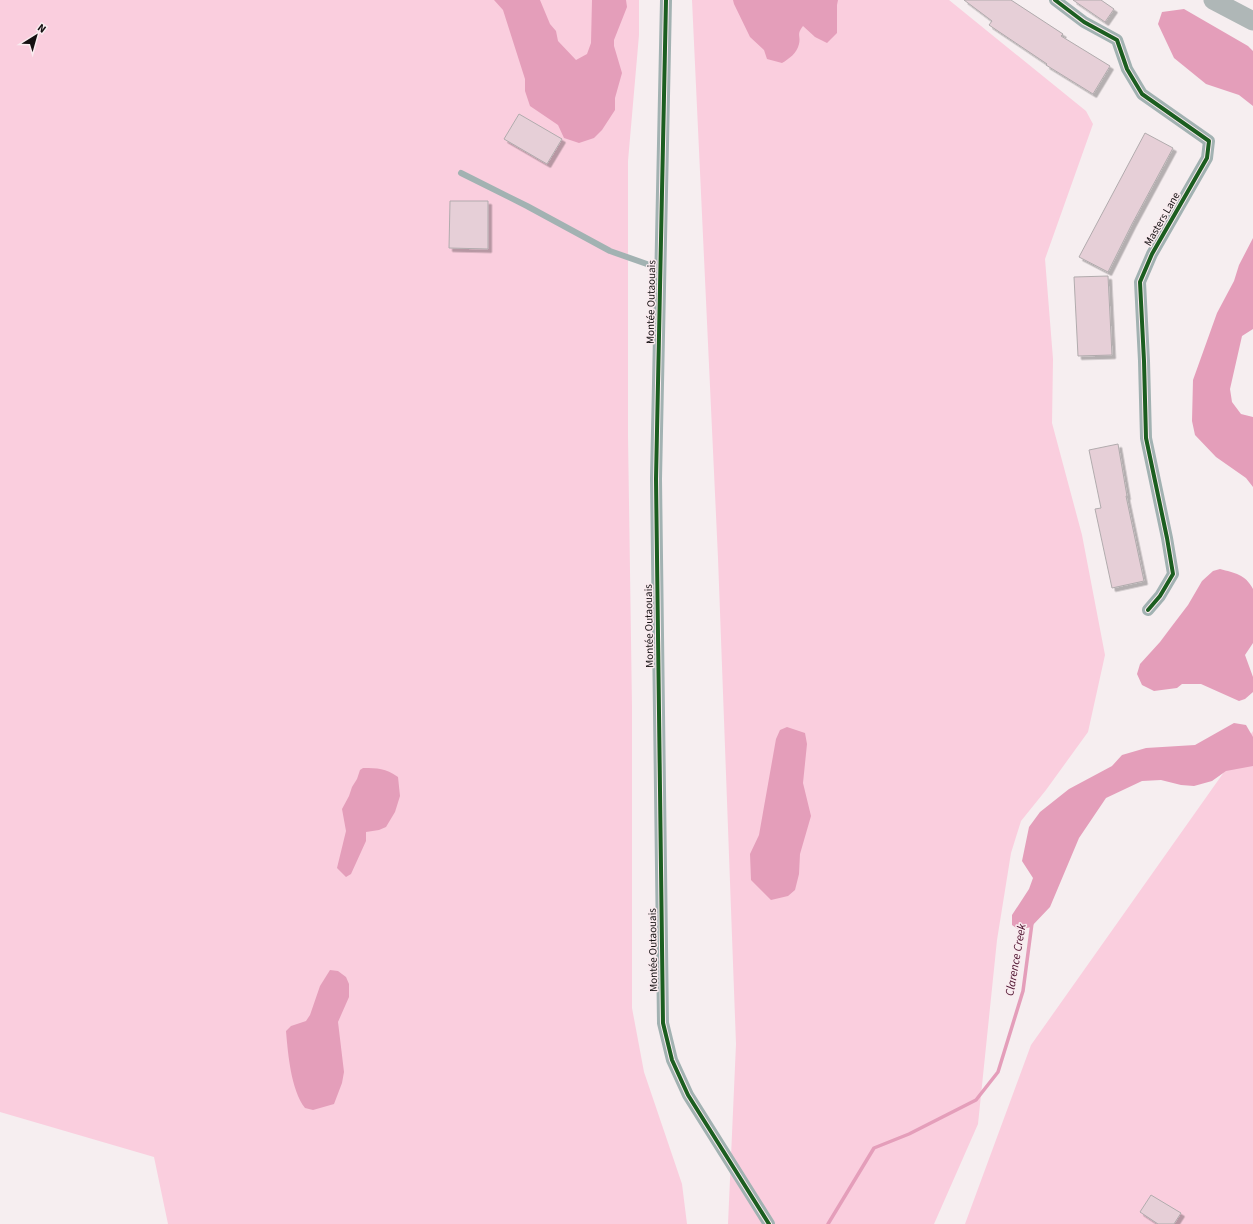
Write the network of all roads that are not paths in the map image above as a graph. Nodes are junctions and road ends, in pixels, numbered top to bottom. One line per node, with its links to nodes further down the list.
1 (666, 0): 6 (street, Montée Outaouais)
2 (1055, 0): 7 (street, Masters Lane)
3 (1213, 0): 4 (main road)
4 (1253, 21)
5 (461, 173): 6 (lane)
6 (661, 269): 8 (street, Montée Outaouais)
7 (1148, 610)
8 (769, 1224)

